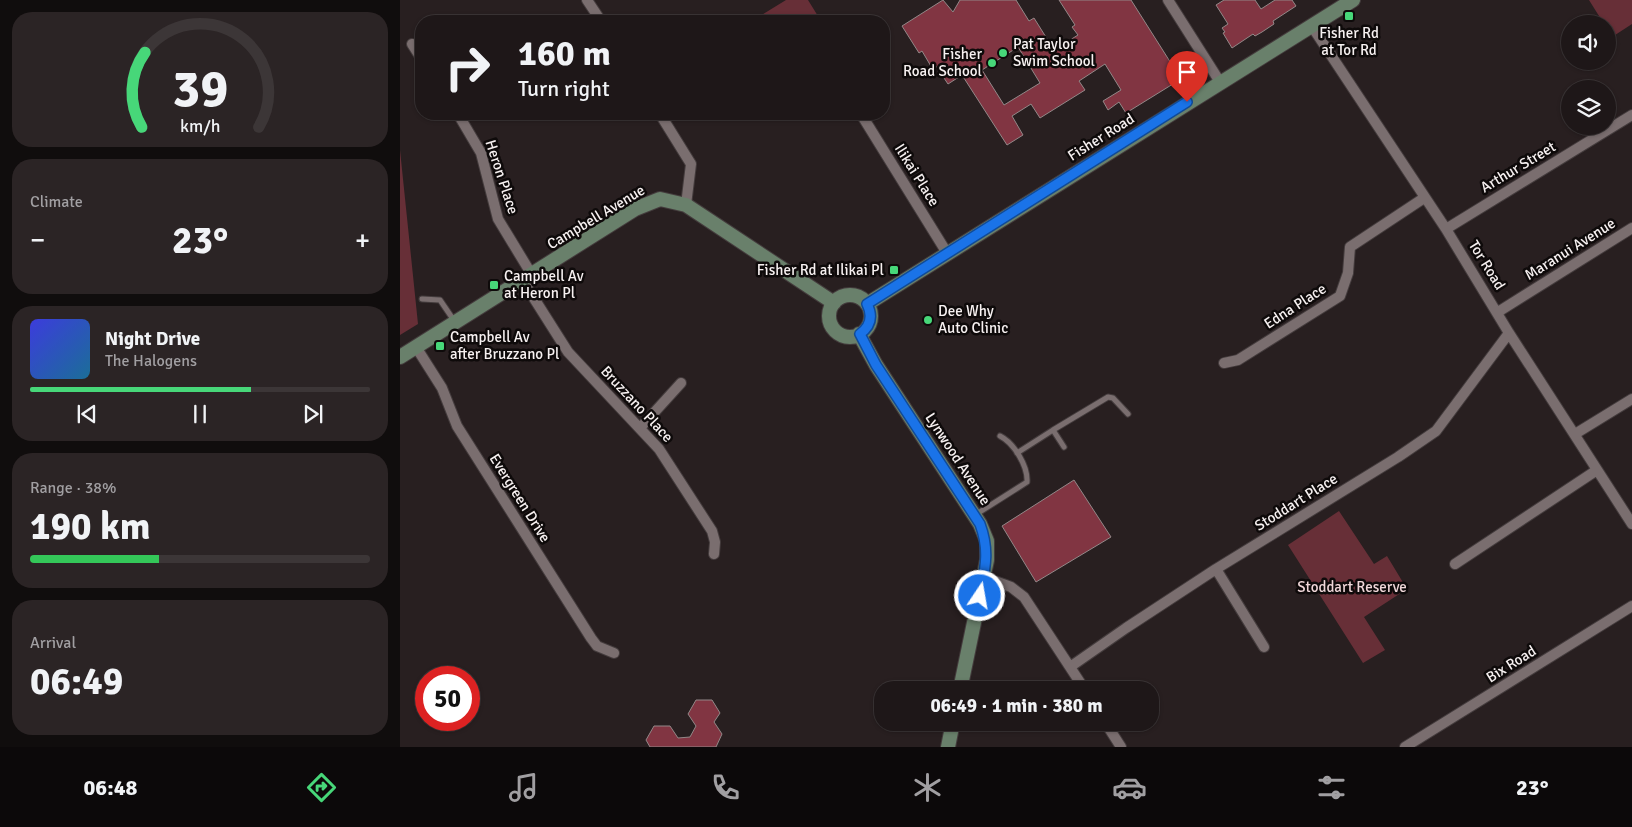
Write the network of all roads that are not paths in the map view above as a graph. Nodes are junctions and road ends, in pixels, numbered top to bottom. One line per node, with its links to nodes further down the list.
1 (587, 0): 4 (street)
2 (1168, 0): 8 (street)
3 (1352, 0): 5 (main road, Fisher Road)
4 (597, 15)
5 (1311, 25): 8 (main road, Fisher Road); 13 (street, Tor Road)
6 (412, 44): 7 (street)
7 (415, 49)
8 (1220, 82): 17 (main road, Fisher Road)
9 (1632, 115): 16 (street, Arthur Street)
10 (462, 120): 18 (street, Heron Place)
11 (664, 120): 14 (street)
12 (865, 120): 17 (street, Ilikai Place)
13 (1424, 198): 16 (street, Tor Road); 28 (street, Edna Place)
14 (686, 205): 18 (main road, Campbell Avenue); 20 (main road, Campbell Avenue)
15 (1632, 228): 22 (street, Maranui Avenue)
16 (1446, 229): 22 (street, Tor Road)
17 (947, 253): 21 (main road, Fisher Road)
18 (527, 278): 23 (main road, Campbell Avenue); 32 (street, Bruzzano Place)
19 (422, 299): 23 (lane)
20 (834, 303): 21 (main road); 25 (main road)
21 (867, 304): 25 (main road)
22 (1498, 312): 24 (street, Tor Road)
23 (455, 322): 26 (main road, Campbell Avenue)
24 (1509, 332): 34 (street, Tor Road); 43 (street, Stoddart Place)
25 (860, 334): 39 (main road, Lynwood Avenue)
26 (416, 347): 27 (main road, Campbell Avenue); 47 (street, Evergreen Drive)
27 (400, 357)
28 (1224, 363)
29 (681, 383): 32 (street)
30 (1632, 399): 34 (street)
31 (1128, 414): 33 (lane)
32 (641, 428): 41 (street, Bruzzano Place)
33 (1054, 430): 36 (lane); 37 (lane)
34 (1575, 434): 38 (street, Tor Road)
35 (1000, 436): 37 (lane)
36 (1064, 446)
37 (1017, 453): 39 (lane)
38 (1597, 470): 40 (street, Tor Road); 42 (street)
39 (975, 515): 44 (main road, Lynwood Avenue)
40 (1632, 524)
41 (714, 554)
42 (1455, 564)
43 (1216, 569): 46 (street); 48 (street, Stoddart Place)
44 (984, 578): 48 (street); 49 (main road, Lynwood Avenue)
45 (1632, 606): 55 (street, Bix Road)
46 (1264, 647)
47 (614, 653)
48 (1070, 667): 50 (street)
49 (962, 681)
50 (1079, 681)
51 (951, 731): 53 (main road)
52 (1111, 731): 54 (street)
53 (948, 747)
54 (1121, 747)
55 (1405, 747)

